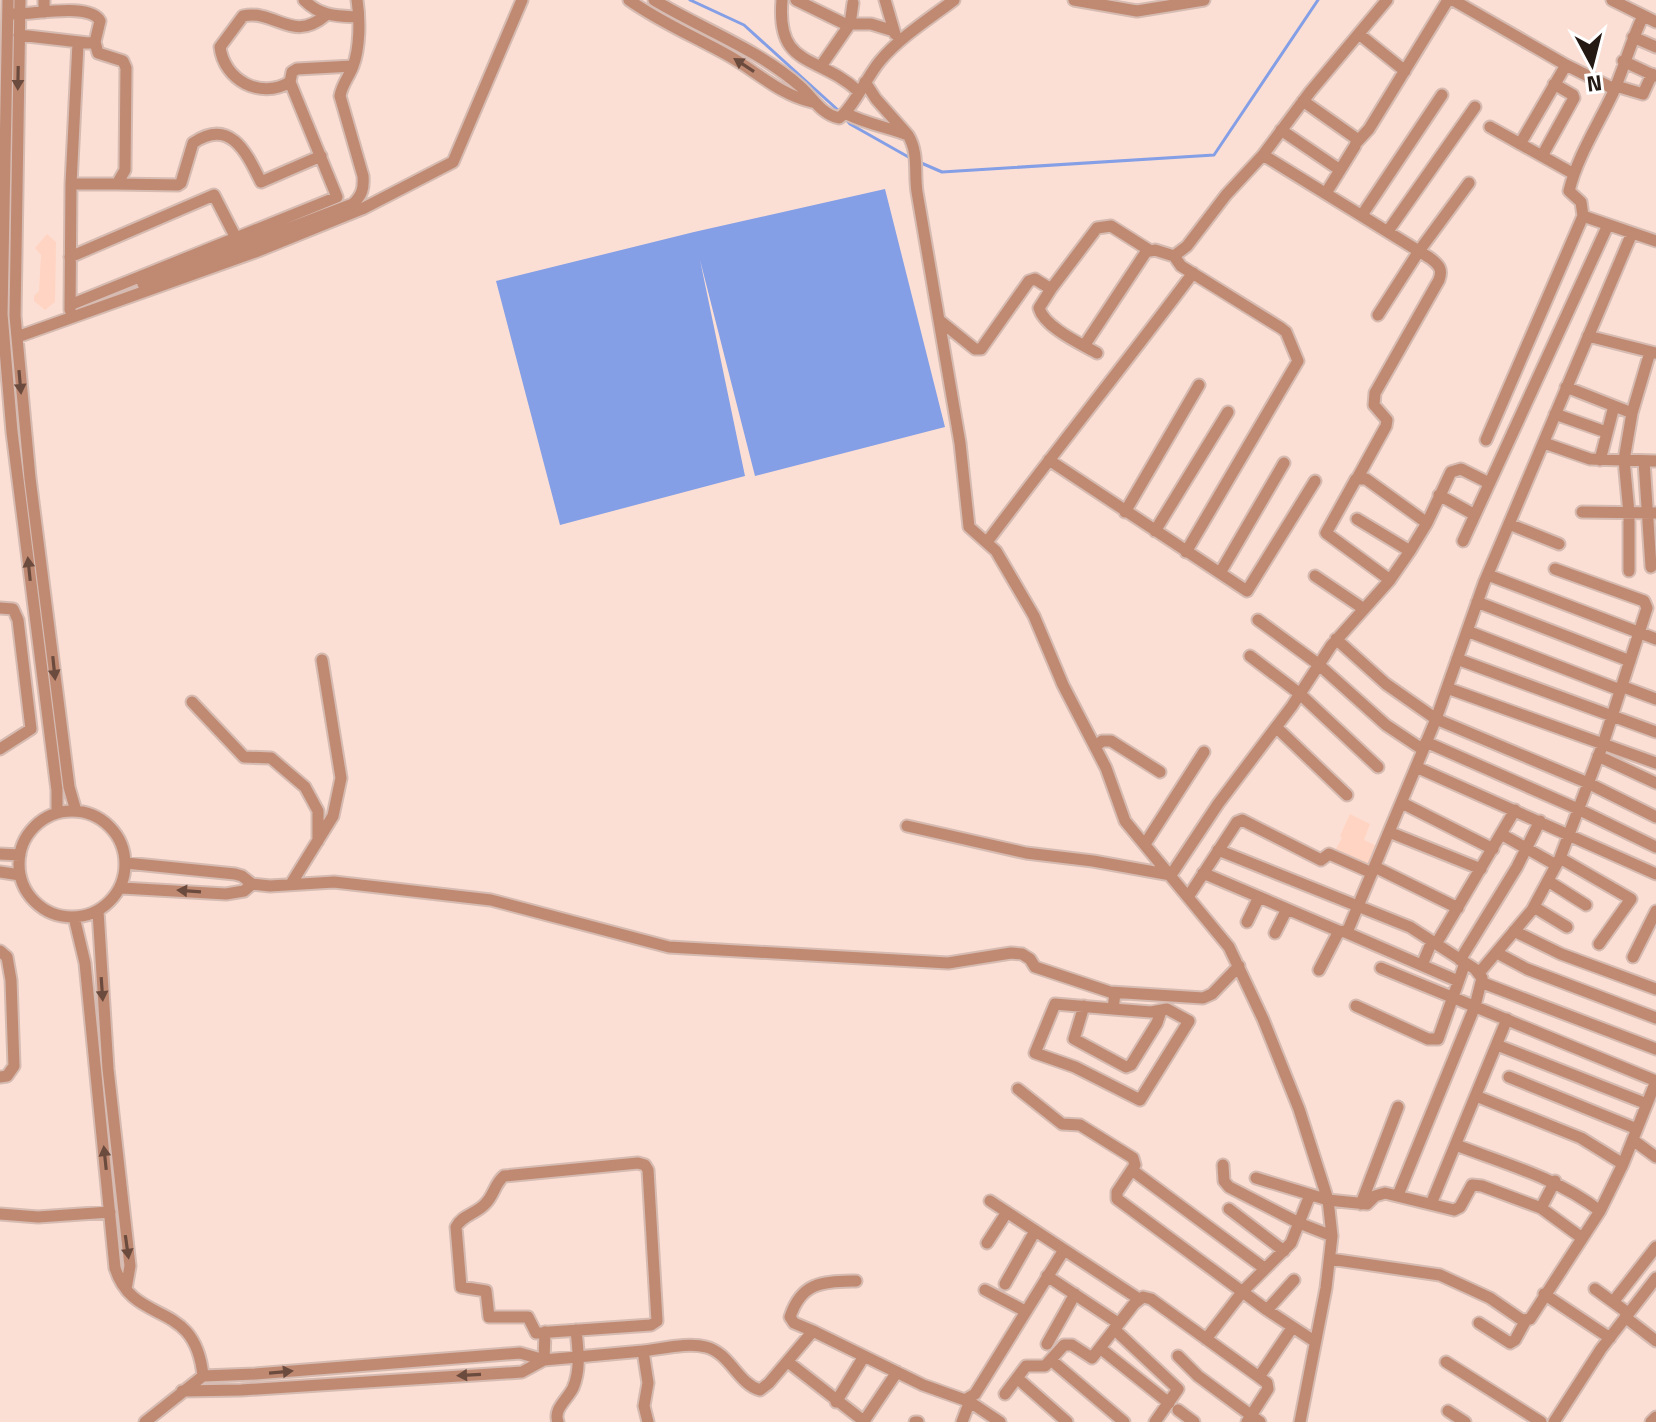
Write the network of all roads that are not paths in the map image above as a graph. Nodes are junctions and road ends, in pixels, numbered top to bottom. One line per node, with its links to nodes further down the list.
1 (1, 0): 22 (street)
2 (8, 0): 22 (street)
3 (20, 0): 22 (street)
4 (304, 0): 23 (street)
5 (357, 0): 25 (street)
6 (522, 0): 82 (street)
7 (629, 0): 48 (street, one-way to 7)
8 (654, 0): 48 (street)
9 (782, 0): 38 (street)
10 (796, 0): 27 (street)
11 (885, 0): 30 (street)
12 (954, 0): 30 (street)
13 (1074, 0): 18 (street)
14 (1204, 0): 18 (street)
15 (1387, 0): 28 (street)
16 (1450, 0): 36 (street); 40 (street)
17 (1612, 0): 24 (street)
18 (1099, 2)
19 (853, 3): 27 (street)
20 (44, 6): 21 (street); 22 (street)
21 (86, 6): 32 (street)
22 (10, 14): 29 (street); 39 (street)
23 (326, 15): 25 (street); 42 (street)
24 (1643, 16): 26 (street); 31 (street)
25 (357, 17): 37 (street)
26 (1656, 22)
27 (846, 24): 30 (street); 38 (street)
28 (1359, 34): 40 (street); 47 (street)
29 (19, 35): 33 (street); 82 (street, one-way to 82)
30 (896, 37): 44 (street)
31 (1633, 37): 34 (street); 35 (street)
32 (95, 42): 33 (street); 64 (street)
33 (78, 43): 63 (street)
34 (1656, 47)
35 (1623, 61): 41 (street); 45 (street)
36 (1566, 65): 43 (street); 45 (street)
37 (353, 66): 42 (street); 79 (street)
38 (821, 66): 44 (street)
39 (2, 68): 54 (street)
40 (1405, 71): 55 (street)
41 (1654, 75): 45 (street)
42 (290, 82): 58 (street)
43 (1554, 84): 56 (street); 59 (street)
44 (862, 86): 50 (street); 53 (street)
45 (1615, 87): 61 (street)
46 (1442, 95): 66 (street)
47 (1303, 101): 52 (street); 55 (street)
48 (812, 102): 50 (street)
49 (1475, 107): 69 (street)
50 (843, 116): 53 (street)
51 (1490, 127): 56 (street)
52 (1281, 130): 57 (street); 60 (street)
53 (908, 135): 81 (street)
54 (2, 139): 82 (street)
55 (1357, 142): 60 (street)
56 (1520, 144): 59 (street)
57 (1263, 155): 65 (street); 75 (street)
58 (321, 156): 64 (street); 71 (street)
59 (1542, 156): 61 (street)
60 (1340, 170): 65 (street)
61 (1574, 174): 67 (street)
62 (1469, 183): 74 (street)
63 (71, 184): 64 (street); 76 (street)
64 (117, 184)
65 (1326, 193): 66 (street)
66 (1362, 215): 69 (street)
67 (1583, 216): 68 (street); 94 (street)
68 (1608, 225): 70 (street); 103 (street)
69 (1388, 231): 74 (street)
70 (1632, 233): 72 (street); 83 (street)
71 (236, 238): 76 (street); 79 (street)
72 (1656, 241)
73 (1149, 250): 75 (street); 78 (street); 84 (street)
74 (1419, 251): 80 (street); 101 (street)
75 (1174, 256): 77 (street)
76 (70, 257): 79 (street)
77 (1193, 273): 96 (street); 118 (street)
78 (1051, 289): 81 (street); 84 (street)
79 (70, 309): 82 (street)
80 (1378, 315)
81 (939, 320): 115 (street)
82 (7, 324): 131 (street, one-way to 82); 132 (street, one-way to 132)
83 (1588, 336): 85 (street); 88 (street)
84 (1084, 346): 86 (street)
85 (1653, 352): 91 (street)
86 (1097, 353)
87 (1199, 385): 105 (street)
88 (1566, 387): 89 (street); 92 (street)
89 (1614, 406): 91 (street); 93 (street)
90 (1228, 412): 113 (street)
91 (1632, 413): 98 (street)
92 (1555, 414): 93 (street); 95 (street)
93 (1606, 432): 97 (street)
94 (1486, 440)
95 (1544, 443): 97 (street); 112 (street)
96 (1049, 460): 105 (street); 115 (street)
97 (1600, 460): 98 (street)
98 (1624, 460): 99 (street); 107 (street)
99 (1650, 461): 108 (street)
100 (1284, 463): 122 (street)
101 (1358, 477): 111 (street); 125 (street)
102 (1315, 481): 122 (street)
103 (1489, 483): 104 (street); 109 (street)
104 (1439, 495): 109 (street); 111 (street)
105 (1125, 512): 113 (street)
106 (1582, 512): 107 (street)
107 (1629, 513): 108 (street); 121 (street)
108 (1652, 513): 119 (street)
109 (1475, 515): 114 (street)
110 (1357, 519): 117 (street)
111 (1427, 523): 117 (street)
112 (1509, 524): 116 (street); 123 (street)
113 (1155, 531): 118 (street)
114 (1463, 541)
115 (987, 542): 155 (street)
116 (1559, 544)
117 (1410, 551): 125 (street)
118 (1186, 552): 122 (street)
119 (1651, 567)
120 (1555, 569): 127 (street)
121 (1629, 571)
122 (1220, 573)
123 (1488, 575): 126 (street); 134 (street)
124 (1315, 576): 129 (street)
125 (1390, 580): 129 (street)
126 (1477, 602): 133 (street); 142 (street)
127 (1652, 604): 134 (street)
128 (0, 608): 139 (street)
129 (1364, 609): 135 (street)
130 (1258, 620): 143 (street)
131 (36, 629): 132 (street); 137 (street)
132 (50, 629): 169 (street, one-way to 169)
133 (1467, 631): 140 (street); 145 (street)
134 (1640, 633): 136 (street); 142 (street)
135 (1336, 639): 143 (street); 150 (street)
136 (1656, 639)
137 (39, 655): 139 (street); 170 (street)
138 (1250, 656): 146 (street)
139 (23, 657): 156 (street)
140 (1457, 659): 144 (street); 149 (street)
141 (322, 660): 177 (street)
142 (1630, 661): 145 (street)
143 (1318, 664): 146 (street); 154 (street)
144 (1447, 688): 150 (street); 153 (street)
145 (1621, 688): 147 (street); 149 (street)
146 (1300, 694): 151 (street); 160 (street)
147 (1656, 699)
148 (192, 702): 177 (street)
149 (1611, 715): 152 (street); 153 (street)
150 (1436, 719): 154 (street); 163 (street)
151 (1276, 727): 165 (street); 193 (street)
152 (1656, 732)
153 (1603, 744): 158 (street); 159 (street)
154 (1424, 745): 161 (street); 167 (street)
155 (1095, 747): 162 (street); 178 (street)
156 (0, 749)
157 (1204, 752): 178 (street)
158 (1598, 756): 163 (street); 164 (street)
159 (1656, 763)
160 (1378, 767)
161 (1416, 767): 166 (street); 168 (street)
162 (1160, 772)
163 (1588, 783): 167 (street); 171 (street)
164 (1656, 783)
165 (1347, 795)
166 (1402, 803): 174 (street); 181 (street)
167 (1578, 809): 176 (street); 179 (street)
168 (1515, 810): 172 (street); 175 (street)
169 (76, 811): 170 (street); 186 (street)
170 (57, 813): 184 (street)
171 (1656, 817)
172 (1540, 821): 176 (street); 180 (street)
173 (907, 826): 193 (street)
174 (1389, 832): 187 (street); 188 (street)
175 (1501, 834): 180 (street); 181 (street)
176 (1569, 834): 185 (street); 191 (street)
177 (318, 842): 196 (street)
178 (1145, 844): 193 (street)
179 (1656, 847)
180 (1527, 848): 185 (street); 219 (street)
181 (1493, 849): 187 (street)
182 (1218, 850): 188 (street); 190 (street); 201 (street)
183 (0, 854): 184 (street)
184 (20, 855): 192 (street)
185 (1558, 862): 194 (street); 214 (street)
186 (126, 863): 195 (street); 197 (street)
187 (1481, 869): 203 (street)
188 (1373, 870): 201 (street); 203 (street)
189 (0, 872): 192 (street)
190 (1203, 873): 198 (street); 199 (street)
191 (1656, 874)
192 (20, 875): 207 (street)
193 (1171, 875): 198 (street)
194 (1548, 881): 200 (street); 202 (street)
195 (252, 884): 196 (street); 197 (street, one-way to 197)
196 (291, 884): 228 (street)
197 (122, 888): 205 (street)
198 (1188, 897): 222 (street)
199 (1259, 897): 204 (street); 208 (street)
200 (1586, 905)
201 (1358, 906): 211 (street); 213 (street)
202 (1534, 907): 209 (street); 210 (street)
203 (1458, 908): 213 (street)
204 (1287, 909): 211 (street); 212 (street)
205 (98, 911): 207 (street); 218 (street)
206 (1656, 911): 217 (street)
207 (74, 917): 220 (street)
208 (1247, 922)
209 (1567, 927)
210 (1514, 931): 216 (street); 227 (street)
211 (1342, 932): 221 (street); 224 (street)
212 (1275, 933)
213 (1434, 943): 219 (street); 221 (street)
214 (1599, 944)
215 (0, 951): 239 (street)
216 (1497, 953): 225 (street); 235 (street)
217 (1633, 957)
218 (101, 962): 220 (street); 258 (street, one-way to 258)
219 (1463, 962): 225 (street); 226 (street)
220 (85, 963): 258 (street, one-way to 220)
221 (1422, 965): 226 (street)
222 (1239, 966): 228 (street); 256 (street)
223 (1381, 968): 229 (street)
224 (1319, 970)
225 (1481, 978): 232 (street); 238 (street)
226 (1458, 981): 229 (street)
227 (1656, 989)
228 (1115, 993): 233 (street)
229 (1453, 997): 231 (street); 232 (street)
230 (1084, 1006): 233 (street); 234 (street); 234 (street)
231 (1356, 1006)
232 (1475, 1006): 236 (street); 255 (street)
233 (1113, 1009): 234 (street)
234 (1161, 1011)
235 (1656, 1018)
236 (1507, 1019): 237 (street); 241 (street)
237 (1497, 1045): 243 (street); 244 (street)
238 (1656, 1049)
239 (0, 1077)
240 (1509, 1077): 246 (street)
241 (1656, 1081): 244 (street)
242 (1018, 1089): 251 (street)
243 (1476, 1096): 247 (street); 249 (street)
244 (1647, 1104): 246 (street)
245 (1398, 1107): 259 (street)
246 (1635, 1135): 248 (street); 249 (street)
247 (1456, 1145): 253 (street); 260 (street)
248 (1655, 1155)
249 (1623, 1164): 263 (street)
250 (1223, 1165): 266 (street)
251 (1132, 1170): 275 (street); 283 (street)
252 (1256, 1178): 254 (street)
253 (1555, 1181): 261 (street); 263 (street)
254 (1310, 1195): 256 (street); 266 (street)
255 (1398, 1195): 259 (street); 260 (street)
256 (1328, 1200): 259 (street); 268 (street)
257 (990, 1201): 264 (street)
258 (113, 1204): 265 (street); 313 (street)
259 (1361, 1204)
260 (1431, 1204): 261 (street)
261 (1541, 1208): 269 (street)
262 (1229, 1209): 273 (street)
263 (1600, 1211): 269 (street)
264 (1007, 1212): 267 (street); 270 (street)
265 (0, 1214)
266 (1299, 1223): 268 (street); 273 (street)
267 (1035, 1231): 272 (street); 280 (street)
268 (1332, 1236): 274 (street)
269 (1582, 1238): 285 (street)
270 (987, 1243)
271 (1656, 1247): 287 (street)
272 (1064, 1250): 276 (street); 286 (street)
273 (1284, 1251): 275 (street)
274 (1330, 1259): 291 (street); 300 (street)
275 (1264, 1268): 283 (street)
276 (1047, 1276): 284 (street); 289 (street)
277 (1656, 1278): 290 (street)
278 (1294, 1280): 288 (street)
279 (856, 1281): 296 (street)
280 (1005, 1284)
281 (1595, 1289): 287 (street)
282 (985, 1290): 289 (street)
283 (1243, 1291): 288 (street); 299 (street)
284 (1075, 1294): 293 (street); 302 (street)
285 (1544, 1294): 291 (street); 298 (street)
286 (1139, 1299): 293 (street); 299 (street)
287 (1613, 1302): 290 (street)
288 (1267, 1310): 294 (street)
289 (1025, 1311): 318 (street)
290 (1627, 1315): 298 (street); 301 (street)
291 (1526, 1320): 292 (street)
292 (1479, 1323)
293 (1116, 1326): 303 (street); 320 (street)
294 (1292, 1328): 300 (street); 314 (street)
295 (576, 1330): 297 (street); 297 (street); 305 (street)
296 (813, 1331): 307 (street); 310 (street)
297 (545, 1332): 308 (street)
298 (1610, 1338): 337 (street)
299 (1206, 1339): 314 (street)
300 (1314, 1341): 334 (street)
301 (1656, 1341)
302 (1047, 1344)
303 (1100, 1348): 309 (street); 320 (street)
304 (643, 1351): 305 (street); 310 (street); 328 (street)
305 (579, 1356): 308 (street); 327 (street)
306 (1178, 1356): 323 (street)
307 (863, 1358): 312 (street); 319 (street)
308 (544, 1360): 313 (street, one-way to 308); 316 (street, one-way to 316)
309 (1051, 1360): 315 (street); 331 (street)
310 (788, 1362): 319 (street)
311 (1446, 1362): 336 (street)
312 (897, 1372): 318 (street); 324 (street)
313 (203, 1376): 316 (street)
314 (1259, 1377): 323 (street)
315 (1017, 1378): 317 (street); 330 (street)
316 (182, 1391): 326 (street)
317 (1005, 1394)
318 (971, 1400): 325 (street); 329 (street)
319 (836, 1402): 324 (street)
320 (1174, 1406): 332 (street); 333 (street)
321 (1448, 1411): 335 (street)
322 (1656, 1417): 338 (street)
323 (1252, 1420)
324 (865, 1421)
325 (965, 1421)
326 (145, 1422)
327 (558, 1422)
328 (648, 1422)
329 (1000, 1422)
330 (1067, 1422)
331 (1124, 1422)
332 (1155, 1422)
333 (1194, 1422)
334 (1300, 1422)
335 (1465, 1422)
336 (1541, 1422)
337 (1554, 1422)
338 (1651, 1422)

